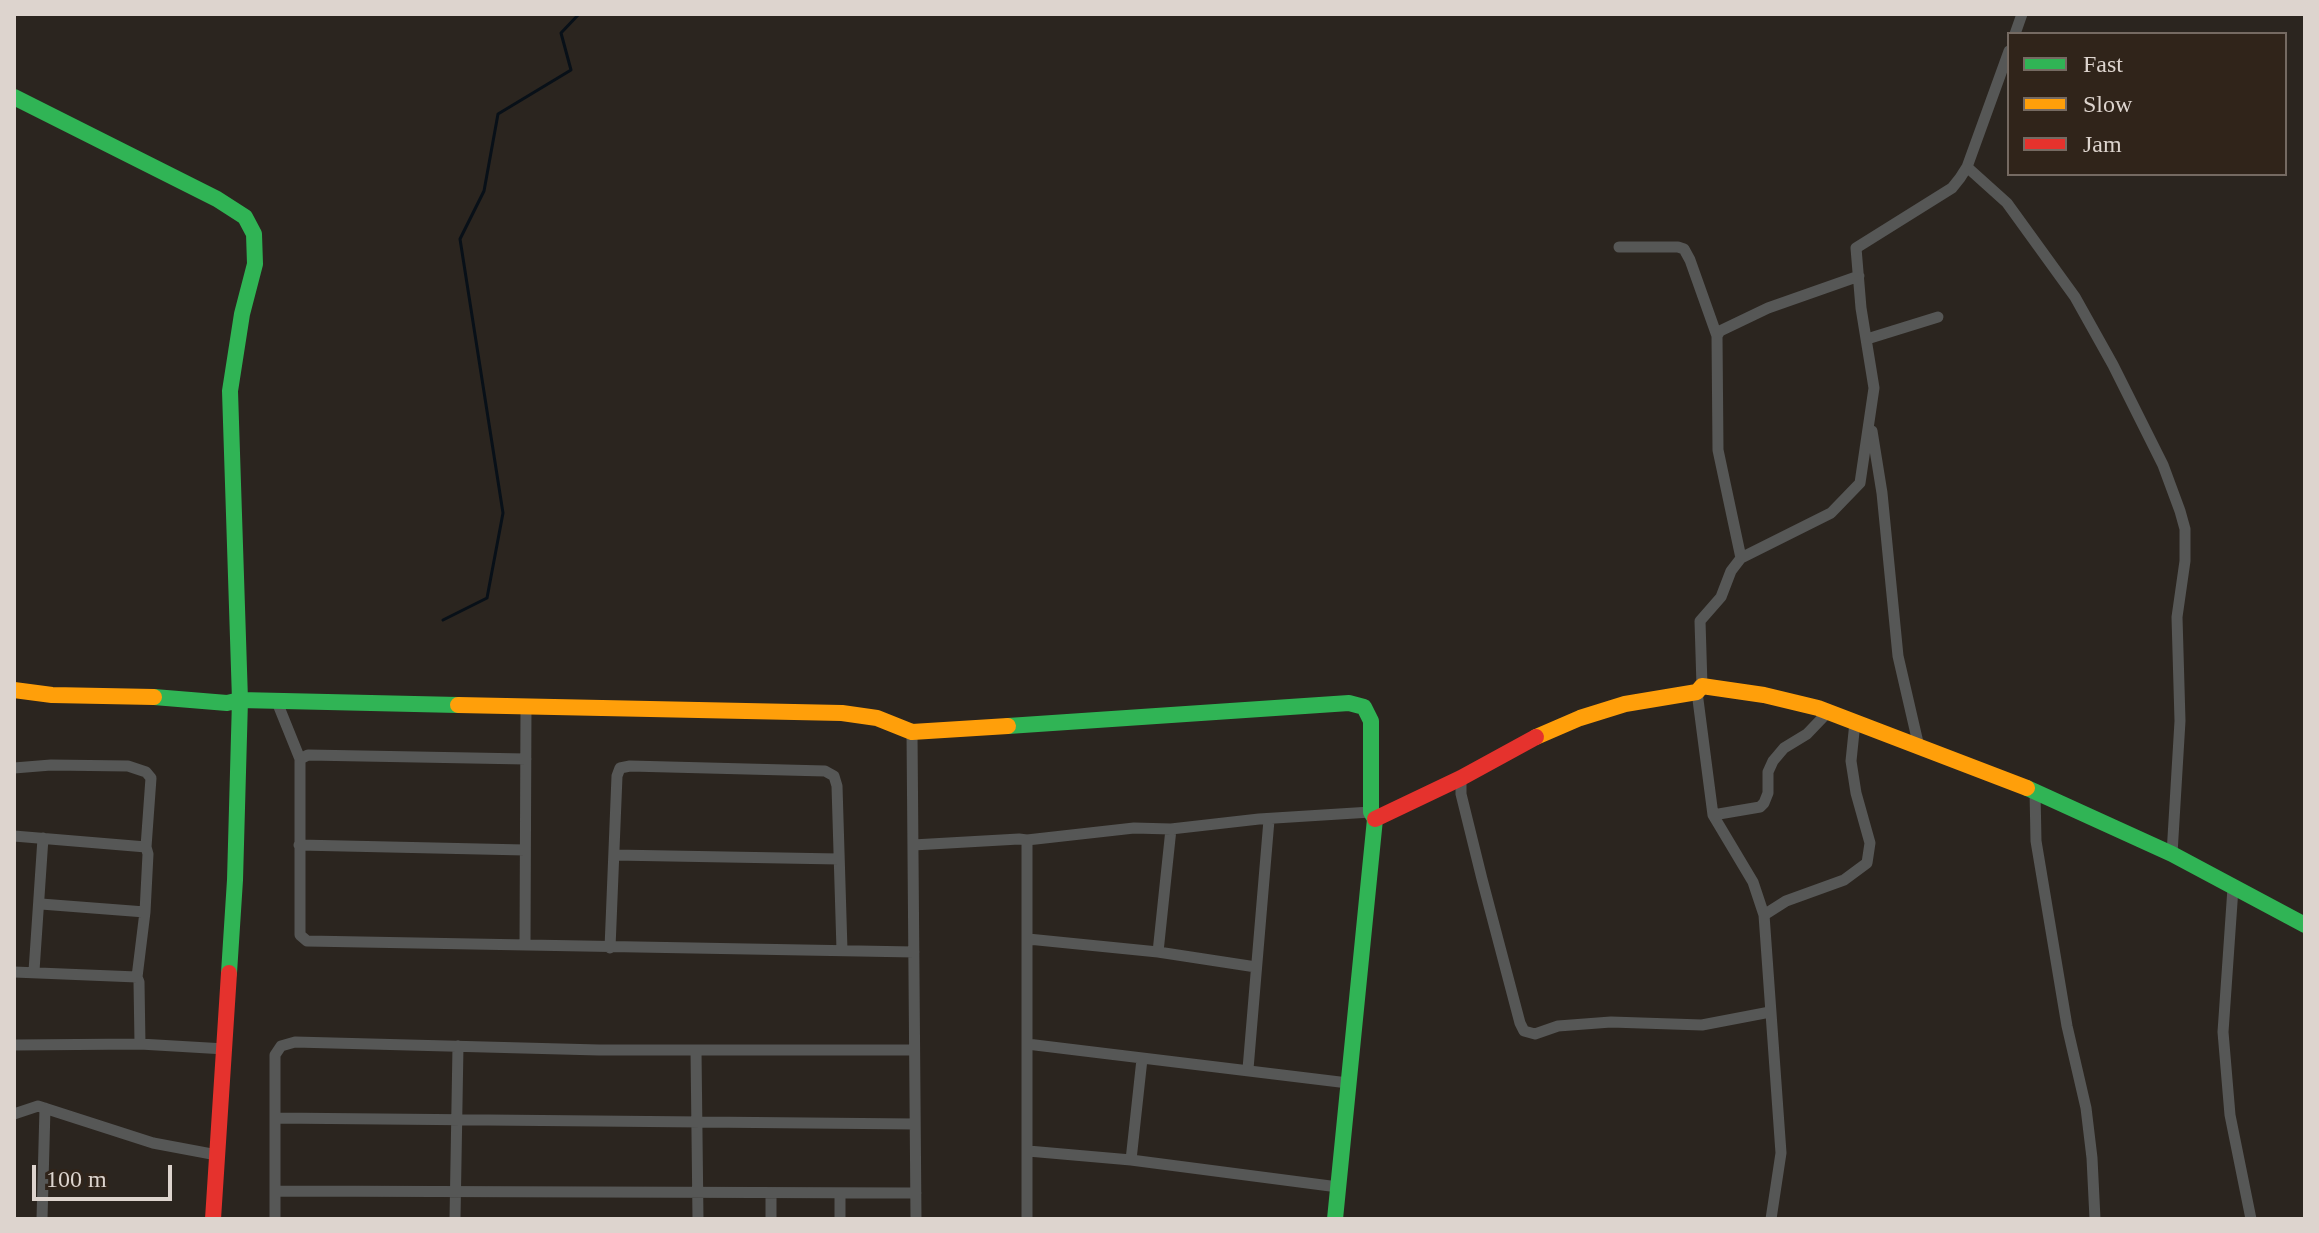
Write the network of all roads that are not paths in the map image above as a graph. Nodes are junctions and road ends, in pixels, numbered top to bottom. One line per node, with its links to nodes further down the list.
1 (2007, 57): 3 (street)
2 (14, 97): 13 (street)
3 (1967, 167): 5 (street); 36 (street)
4 (1619, 247): 7 (street)
5 (1859, 276): 7 (street); 8 (street)
6 (1938, 317): 8 (street)
7 (1717, 336): 10 (street)
8 (1867, 339): 9 (street)
9 (1870, 420): 10 (street); 19 (street)
10 (1741, 558): 11 (street)
11 (1700, 689): 16 (street); 23 (street); 25 (street)
12 (14, 690): 13 (street)
13 (240, 700): 14 (street); 59 (street)
14 (277, 702): 15 (street); 20 (street)
15 (526, 706): 18 (street); 21 (street)
16 (1828, 712): 17 (street); 25 (street)
17 (1855, 722): 19 (street); 42 (street)
18 (912, 732): 26 (street); 33 (street)
19 (1919, 747): 24 (street)
20 (300, 759): 21 (street); 32 (street)
21 (526, 759): 35 (street)
22 (14, 768): 34 (street)
23 (1461, 778): 26 (street); 54 (street)
24 (2035, 791): 36 (street); 92 (street)
25 (1713, 815): 42 (street)
26 (1373, 816): 27 (street); 64 (street)
27 (1269, 820): 28 (street); 50 (street)
28 (1171, 829): 31 (street); 49 (street)
29 (14, 836): 30 (street)
30 (43, 838): 34 (street); 40 (street)
31 (1027, 840): 33 (street); 44 (street)
32 (299, 845): 35 (street); 45 (street)
33 (913, 845): 48 (street)
34 (146, 847): 41 (street)
35 (525, 850): 45 (street)
36 (2172, 854): 39 (street)
37 (614, 855): 38 (street); 38 (street); 46 (street)
38 (839, 859): 47 (street)
39 (2233, 888): 43 (street); 93 (street)
40 (41, 904): 41 (street); 51 (street)
41 (145, 912): 53 (street)
42 (1764, 915): 54 (street)
43 (2305, 925)
44 (1028, 939): 49 (street); 56 (street)
45 (525, 945): 46 (street)
46 (610, 948): 47 (street)
47 (842, 950): 48 (street)
48 (914, 952): 61 (street)
49 (1158, 952): 50 (street)
50 (1256, 967): 63 (street)
51 (34, 971): 52 (street); 53 (street)
52 (14, 972)
53 (137, 977): 55 (street)
54 (1770, 1012): 91 (street)
55 (140, 1044): 57 (street); 59 (street)
56 (1027, 1044): 62 (street); 71 (street)
57 (14, 1045)
58 (458, 1046): 60 (street); 67 (street); 68 (street)
59 (225, 1049): 72 (street)
60 (696, 1050): 61 (street); 69 (street)
61 (914, 1050): 70 (street)
62 (1142, 1059): 63 (street); 73 (street)
63 (1248, 1069): 64 (street)
64 (1348, 1083): 74 (street)
65 (45, 1108): 66 (street); 72 (street); 81 (street)
66 (14, 1114)
67 (275, 1118): 68 (street); 75 (street)
68 (457, 1118): 69 (street); 76 (street)
69 (697, 1120): 70 (street); 78 (street)
70 (915, 1124): 77 (street)
71 (1028, 1151): 73 (street); 89 (street)
72 (217, 1155): 82 (street)
73 (1131, 1160): 74 (street)
74 (1338, 1187): 90 (street)
75 (275, 1191): 76 (street); 83 (street)
76 (456, 1193): 78 (street); 84 (street)
77 (916, 1193): 80 (street); 88 (street)
78 (698, 1194): 79 (street); 85 (street)
79 (771, 1194): 80 (street); 86 (street)
80 (840, 1194): 87 (street)
81 (42, 1219)
82 (213, 1219)
83 (275, 1219)
84 (455, 1219)
85 (698, 1219)
86 (771, 1219)
87 (840, 1219)
88 (916, 1219)
89 (1027, 1219)
90 (1335, 1219)
91 (1771, 1219)
92 (2095, 1219)
93 (2251, 1219)

